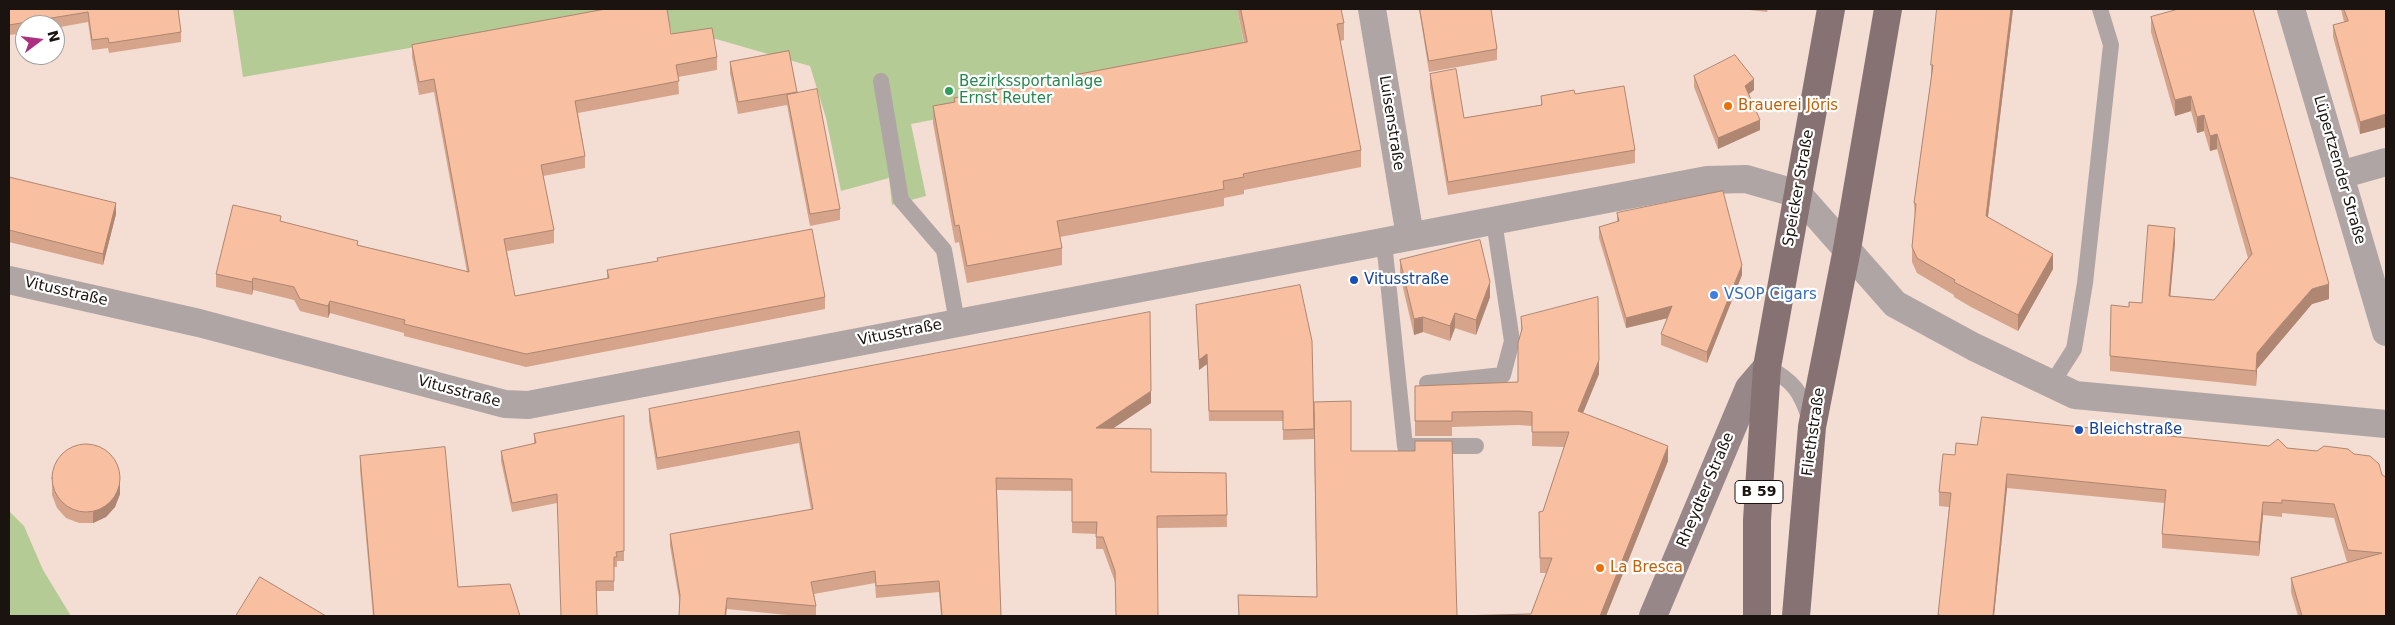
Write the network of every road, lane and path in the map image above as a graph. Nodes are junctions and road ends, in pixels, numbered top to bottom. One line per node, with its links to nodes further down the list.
1 (1372, 9): 11 (street, Luisenstraße)
2 (1831, 9): 9 (main road, Speicker Straße / B 59)
3 (1888, 9): 12 (main road, B 59)
4 (2100, 9): 18 (lane)
5 (2292, 9): 8 (street, Lüpertzender Straße)
6 (881, 81): 14 (lane)
7 (2386, 162): 8 (street)
8 (2340, 175): 15 (street, Lüpertzender Straße)
9 (1798, 194): 10 (street, Vitusstraße); 12 (street); 16 (main road, Speicker Straße / B 59)
10 (1494, 221): 11 (street, Vitusstraße); 17 (lane)
11 (1397, 239): 14 (street, Vitusstraße); 21 (lane)
12 (1846, 249): 18 (street); 20 (main road, Fliethstraße / B 59)
13 (9, 280): 14 (street, Vitusstraße)
14 (957, 322)
15 (2386, 332)
16 (1767, 367): 20 (lane); 22 (main road, Rheydter Straße); 23 (main road, B 59)
17 (1427, 383)
18 (2051, 385): 19 (street)
19 (2386, 424)
20 (1812, 427): 24 (main road, Fliethstraße / B 59)
21 (1476, 446)
22 (1653, 616)
23 (1757, 616)
24 (1796, 616)

